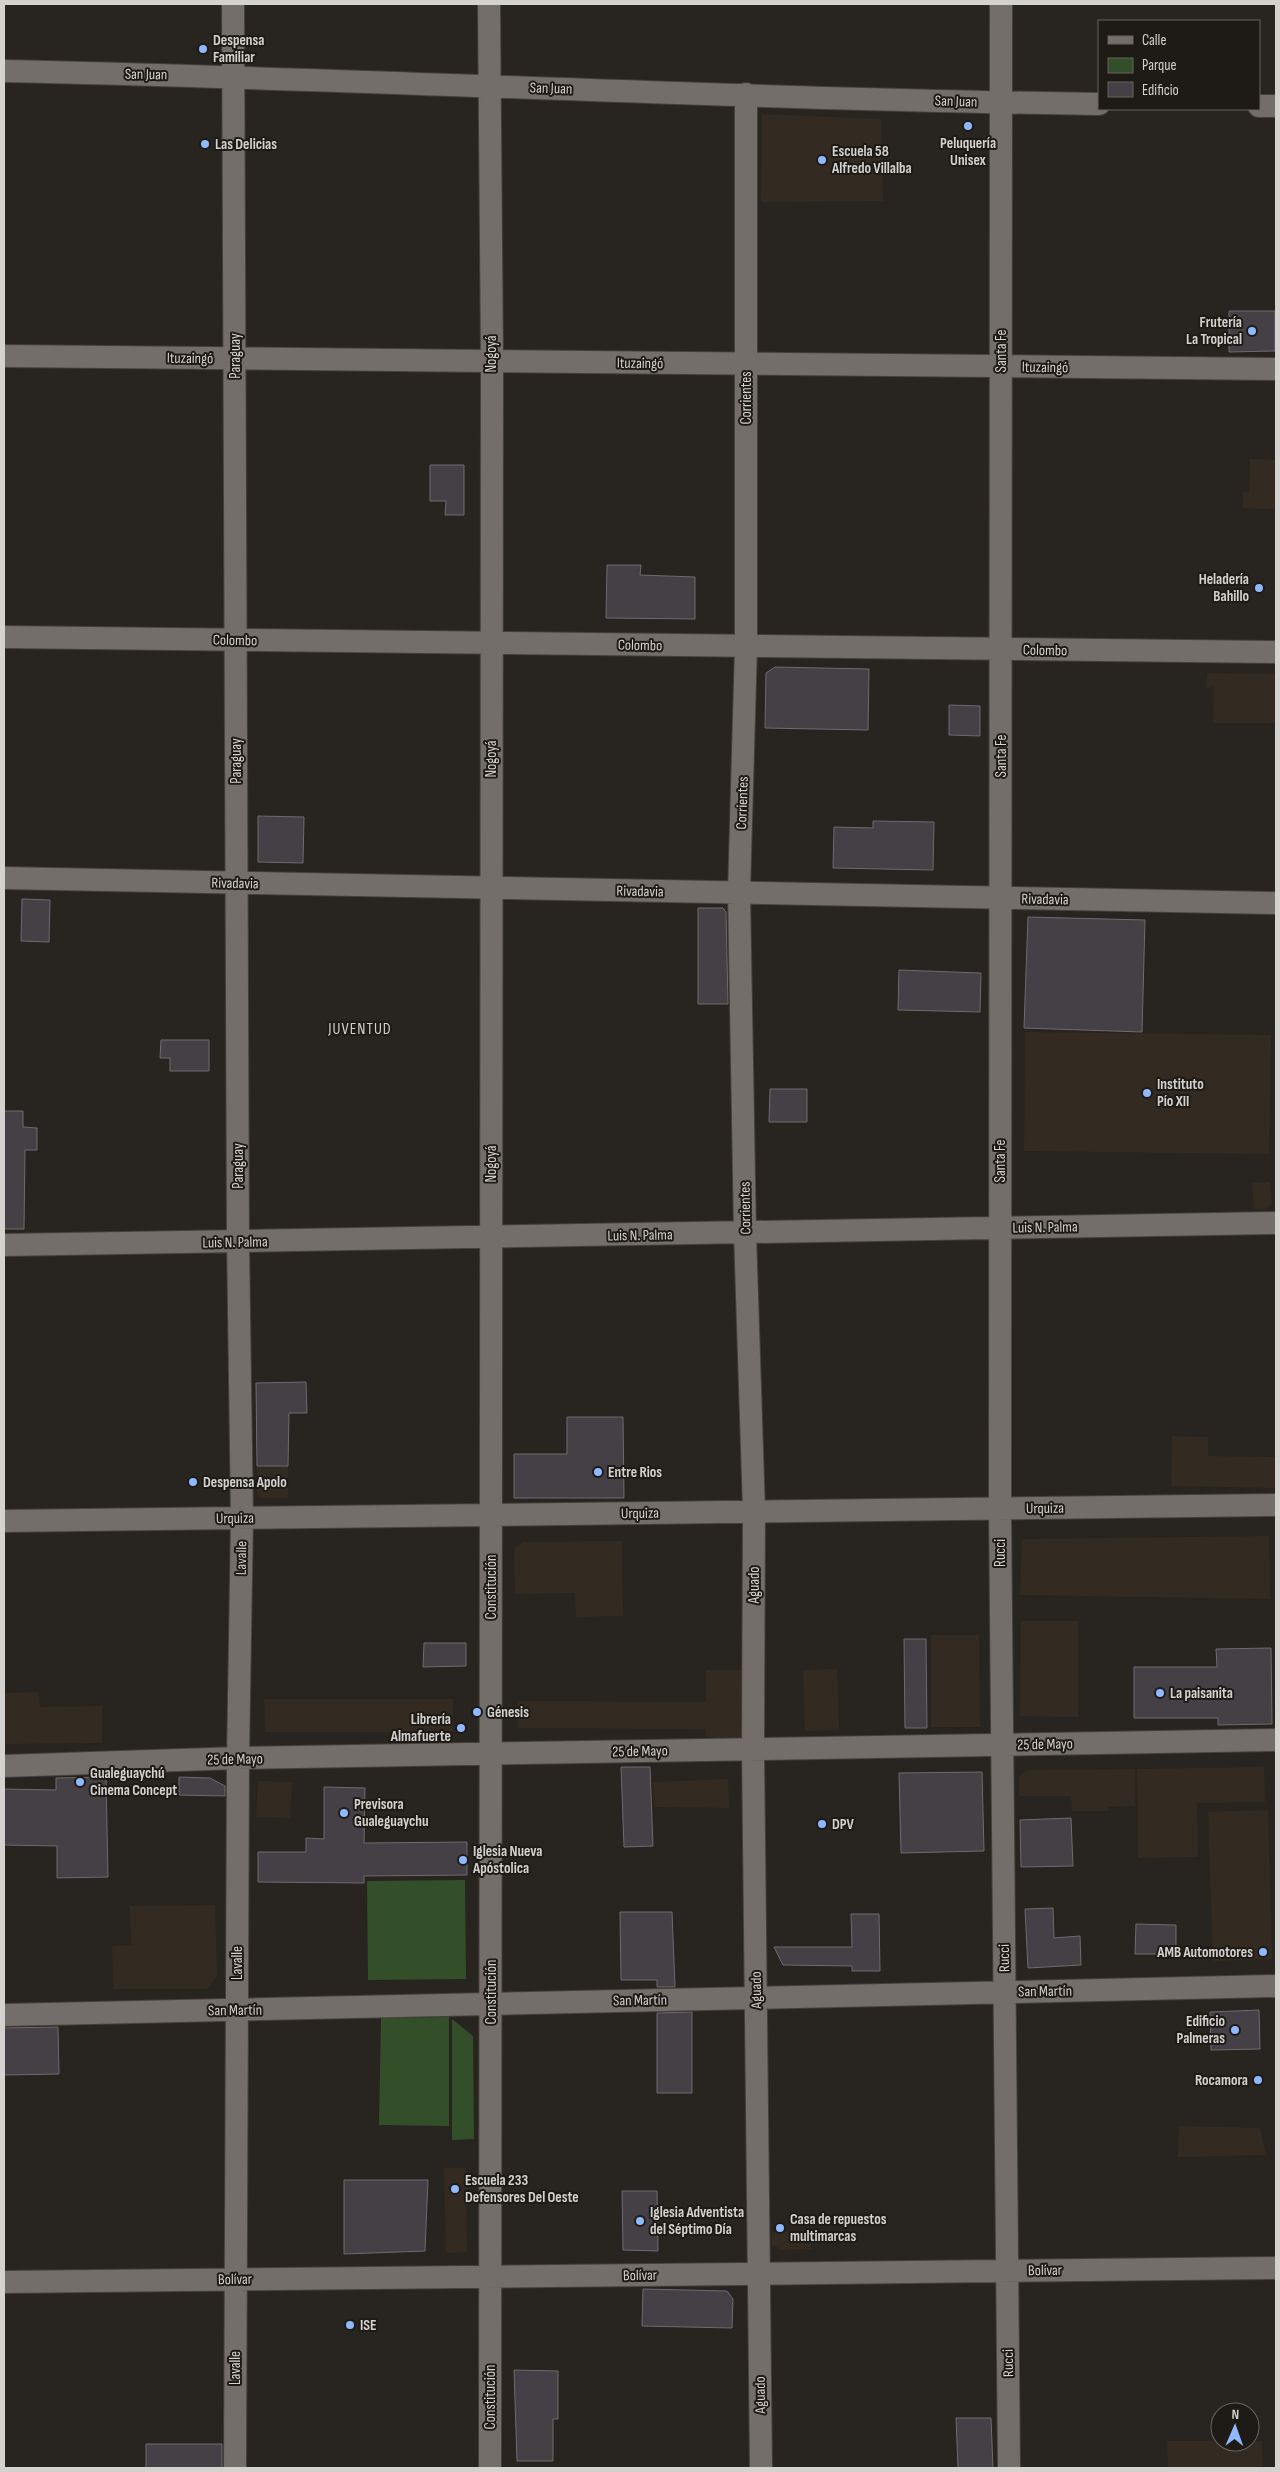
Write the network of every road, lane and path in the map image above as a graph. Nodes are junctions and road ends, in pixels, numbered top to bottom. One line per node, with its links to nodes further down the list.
1 (233, 4): 5 (street, Paraguay)
2 (490, 4): 6 (street, Nogoyá)
3 (1001, 4): 8 (street, Santa Fe)
4 (4, 71): 5 (street, San Juan)
5 (234, 76): 6 (street, San Juan); 13 (street, Paraguay)
6 (489, 86): 7 (street, San Juan); 14 (street, Nogoyá)
7 (746, 94): 8 (street, San Juan); 15 (street, Corrientes)
8 (1000, 102): 9 (street, San Juan); 16 (street, Santa Fe)
9 (1098, 104)
10 (1260, 106): 11 (street)
11 (1276, 106)
12 (4, 356): 13 (street, Ituzaingó)
13 (235, 358): 14 (street, Ituzaingó); 19 (street, Paraguay)
14 (492, 361): 15 (street, Ituzaingó); 20 (street, Nogoyá)
15 (746, 364): 16 (street, Ituzaingó); 21 (street, Corrientes)
16 (1002, 366): 17 (street, Ituzaingó); 22 (street, Santa Fe)
17 (1276, 370)
18 (4, 637): 19 (street, Colombo)
19 (236, 640): 20 (street, Colombo); 25 (street, Paraguay)
20 (491, 643): 21 (street, Colombo); 26 (street, Nogoyá)
21 (746, 646): 22 (street, Colombo); 27 (street, Corrientes)
22 (1001, 649): 23 (street, Colombo); 28 (street, Santa Fe)
23 (1276, 652)
24 (4, 878): 25 (street, Rivadavia)
25 (237, 883): 26 (street, Rivadavia); 34 (street, Paraguay)
26 (492, 888): 27 (street, Rivadavia); 33 (street, Nogoyá)
27 (739, 893): 28 (street, Rivadavia); 32 (street, Corrientes)
28 (1000, 898): 29 (street, Rivadavia); 31 (street, Santa Fe)
29 (1276, 903)
30 (1276, 1223): 31 (street, Luis N. Palma)
31 (1000, 1228): 32 (street, Luis N. Palma); 37 (street, Santa Fe)
32 (745, 1232): 33 (street, Luis N. Palma); 38 (street, Corrientes)
33 (491, 1237): 34 (street, Luis N. Palma); 39 (street, Nogoyá)
34 (238, 1242): 35 (street, Luis N. Palma); 40 (street, Paraguay)
35 (4, 1246)
36 (1276, 1505): 37 (street, Urquiza)
37 (1000, 1508): 38 (street, Urquiza); 43 (street, Rucci)
38 (754, 1511): 39 (street, Urquiza); 44 (street, Aguado)
39 (491, 1515): 40 (street, Urquiza); 45 (street, Constitución)
40 (242, 1518): 41 (street, Urquiza); 46 (street, Lavalle)
41 (4, 1521)
42 (1276, 1740): 43 (street, 25 de Mayo)
43 (1002, 1745): 44 (street, 25 de Mayo); 49 (street, Rucci)
44 (753, 1749): 45 (street, 25 de Mayo); 50 (street, Aguado)
45 (491, 1754): 46 (street, 25 de Mayo); 51 (street, Constitución)
46 (238, 1758): 47 (street, 25 de Mayo); 52 (street, Lavalle)
47 (4, 1766)
48 (1276, 1986): 49 (street, San Martín)
49 (1004, 1992): 50 (street, San Martín); 55 (street, Rucci)
50 (756, 1998): 51 (street, San Martín); 56 (street, Aguado)
51 (491, 2004): 52 (street, San Martín); 57 (street, Constitución)
52 (237, 2010): 53 (street, San Martín); 58 (street, Lavalle)
53 (4, 2015)
54 (1276, 2268): 55 (street, Bolívar)
55 (1007, 2271): 56 (street, Bolívar); 63 (street, Rucci)
56 (759, 2274): 57 (street, Bolívar); 62 (street, Aguado)
57 (490, 2277): 58 (street, Bolívar); 61 (street, Constitución)
58 (236, 2279): 59 (street, Bolívar); 60 (street, Lavalle)
59 (4, 2282)
60 (235, 2468)
61 (490, 2468)
62 (761, 2468)
63 (1009, 2468)

